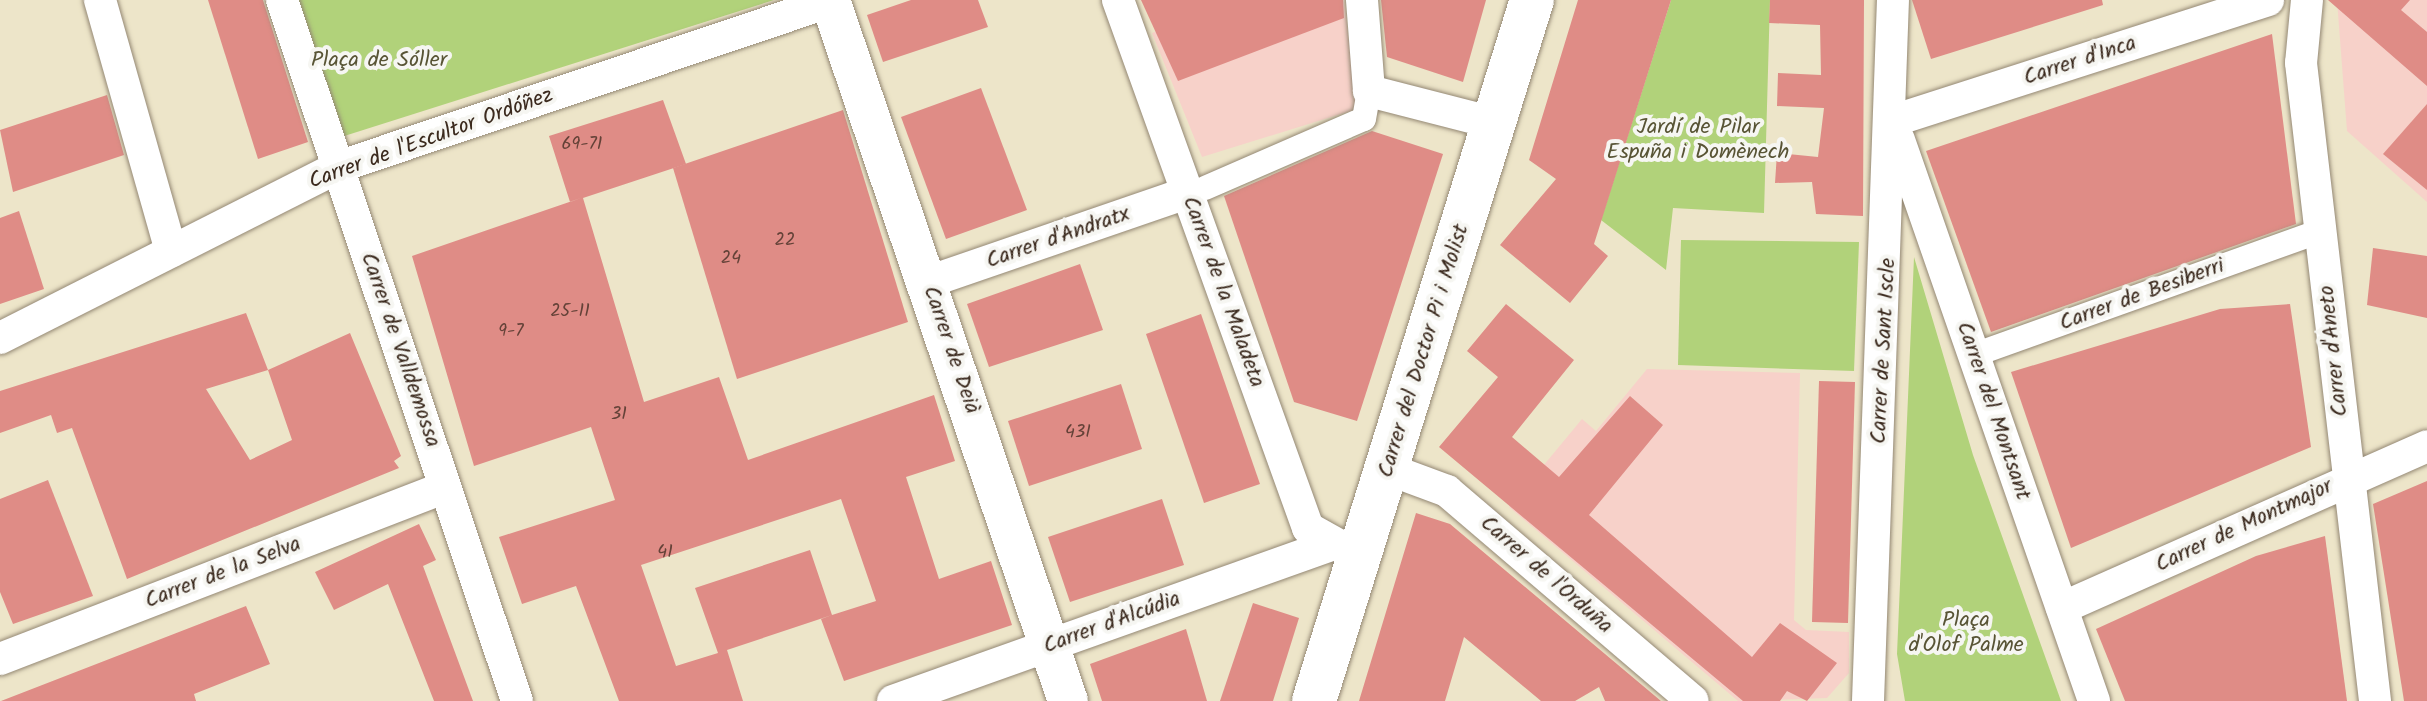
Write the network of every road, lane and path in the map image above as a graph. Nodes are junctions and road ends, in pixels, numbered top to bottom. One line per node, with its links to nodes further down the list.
1 (100, 0): 16 (street)
2 (282, 0): 13 (street, Carrer de Valldemossa)
3 (1118, 0): 14 (street, Carrer de la Maladeta)
4 (1362, 0): 10 (street)
5 (1532, 0): 12 (main road, Carrer del Doctor Pi i Molist)
6 (1893, 0): 11 (street, Carrer de Sant Iscle)
7 (2268, 0): 11 (street, Carrer d'Inca)
8 (2307, 0): 22 (street, Carrer d'Aneto)
9 (832, 1): 13 (street, Carrer de l'Escultor Ordóñez); 17 (street, Carrer de Deià)
10 (1369, 91): 12 (street); 14 (street, Carrer d'Andratx)
11 (1892, 121): 19 (street, Carrer del Montsant); 33 (street, Carrer de Sant Iscle)
12 (1494, 123): 21 (main road, Carrer del Doctor Pi i Molist)
13 (338, 167): 16 (street, Carrer de l'Escultor Ordóñez); 23 (street, Carrer de Valldemossa)
14 (1196, 191): 17 (street, Carrer d'Andratx); 24 (street, Carrer de la Maladeta)
15 (2310, 235): 19 (street, Carrer de Besiberri)
16 (171, 251): 18 (street, Carrer de l'Escultor Ordóñez)
17 (928, 282): 26 (street, Carrer de Deià)
18 (0, 338)
19 (1974, 355): 25 (street, Carrer del Montsant)
20 (2427, 446): 22 (street, Carrer de Montmajor)
21 (1388, 469): 24 (main road, Carrer del Doctor Pi i Molist); 32 (street, Carrer de l'Orduña)
22 (2349, 478): 25 (street, Carrer de Montmajor); 35 (street, Carrer d'Aneto)
23 (445, 487): 27 (street, Carrer de la Selva); 28 (street, Carrer de Valldemossa)
24 (1346, 551): 26 (street, Carrer d'Alcúdia); 31 (main road, Carrer del Doctor Pi i Molist)
25 (2062, 608): 34 (street, Carrer del Montsant)
26 (1049, 646): 29 (street, Carrer d'Alcúdia); 30 (street, Carrer de Deià)
27 (0, 659)
28 (517, 701)
29 (893, 701)
30 (1068, 701)
31 (1314, 701)
32 (1693, 701)
33 (1868, 701)
34 (2094, 701)
35 (2375, 701)

